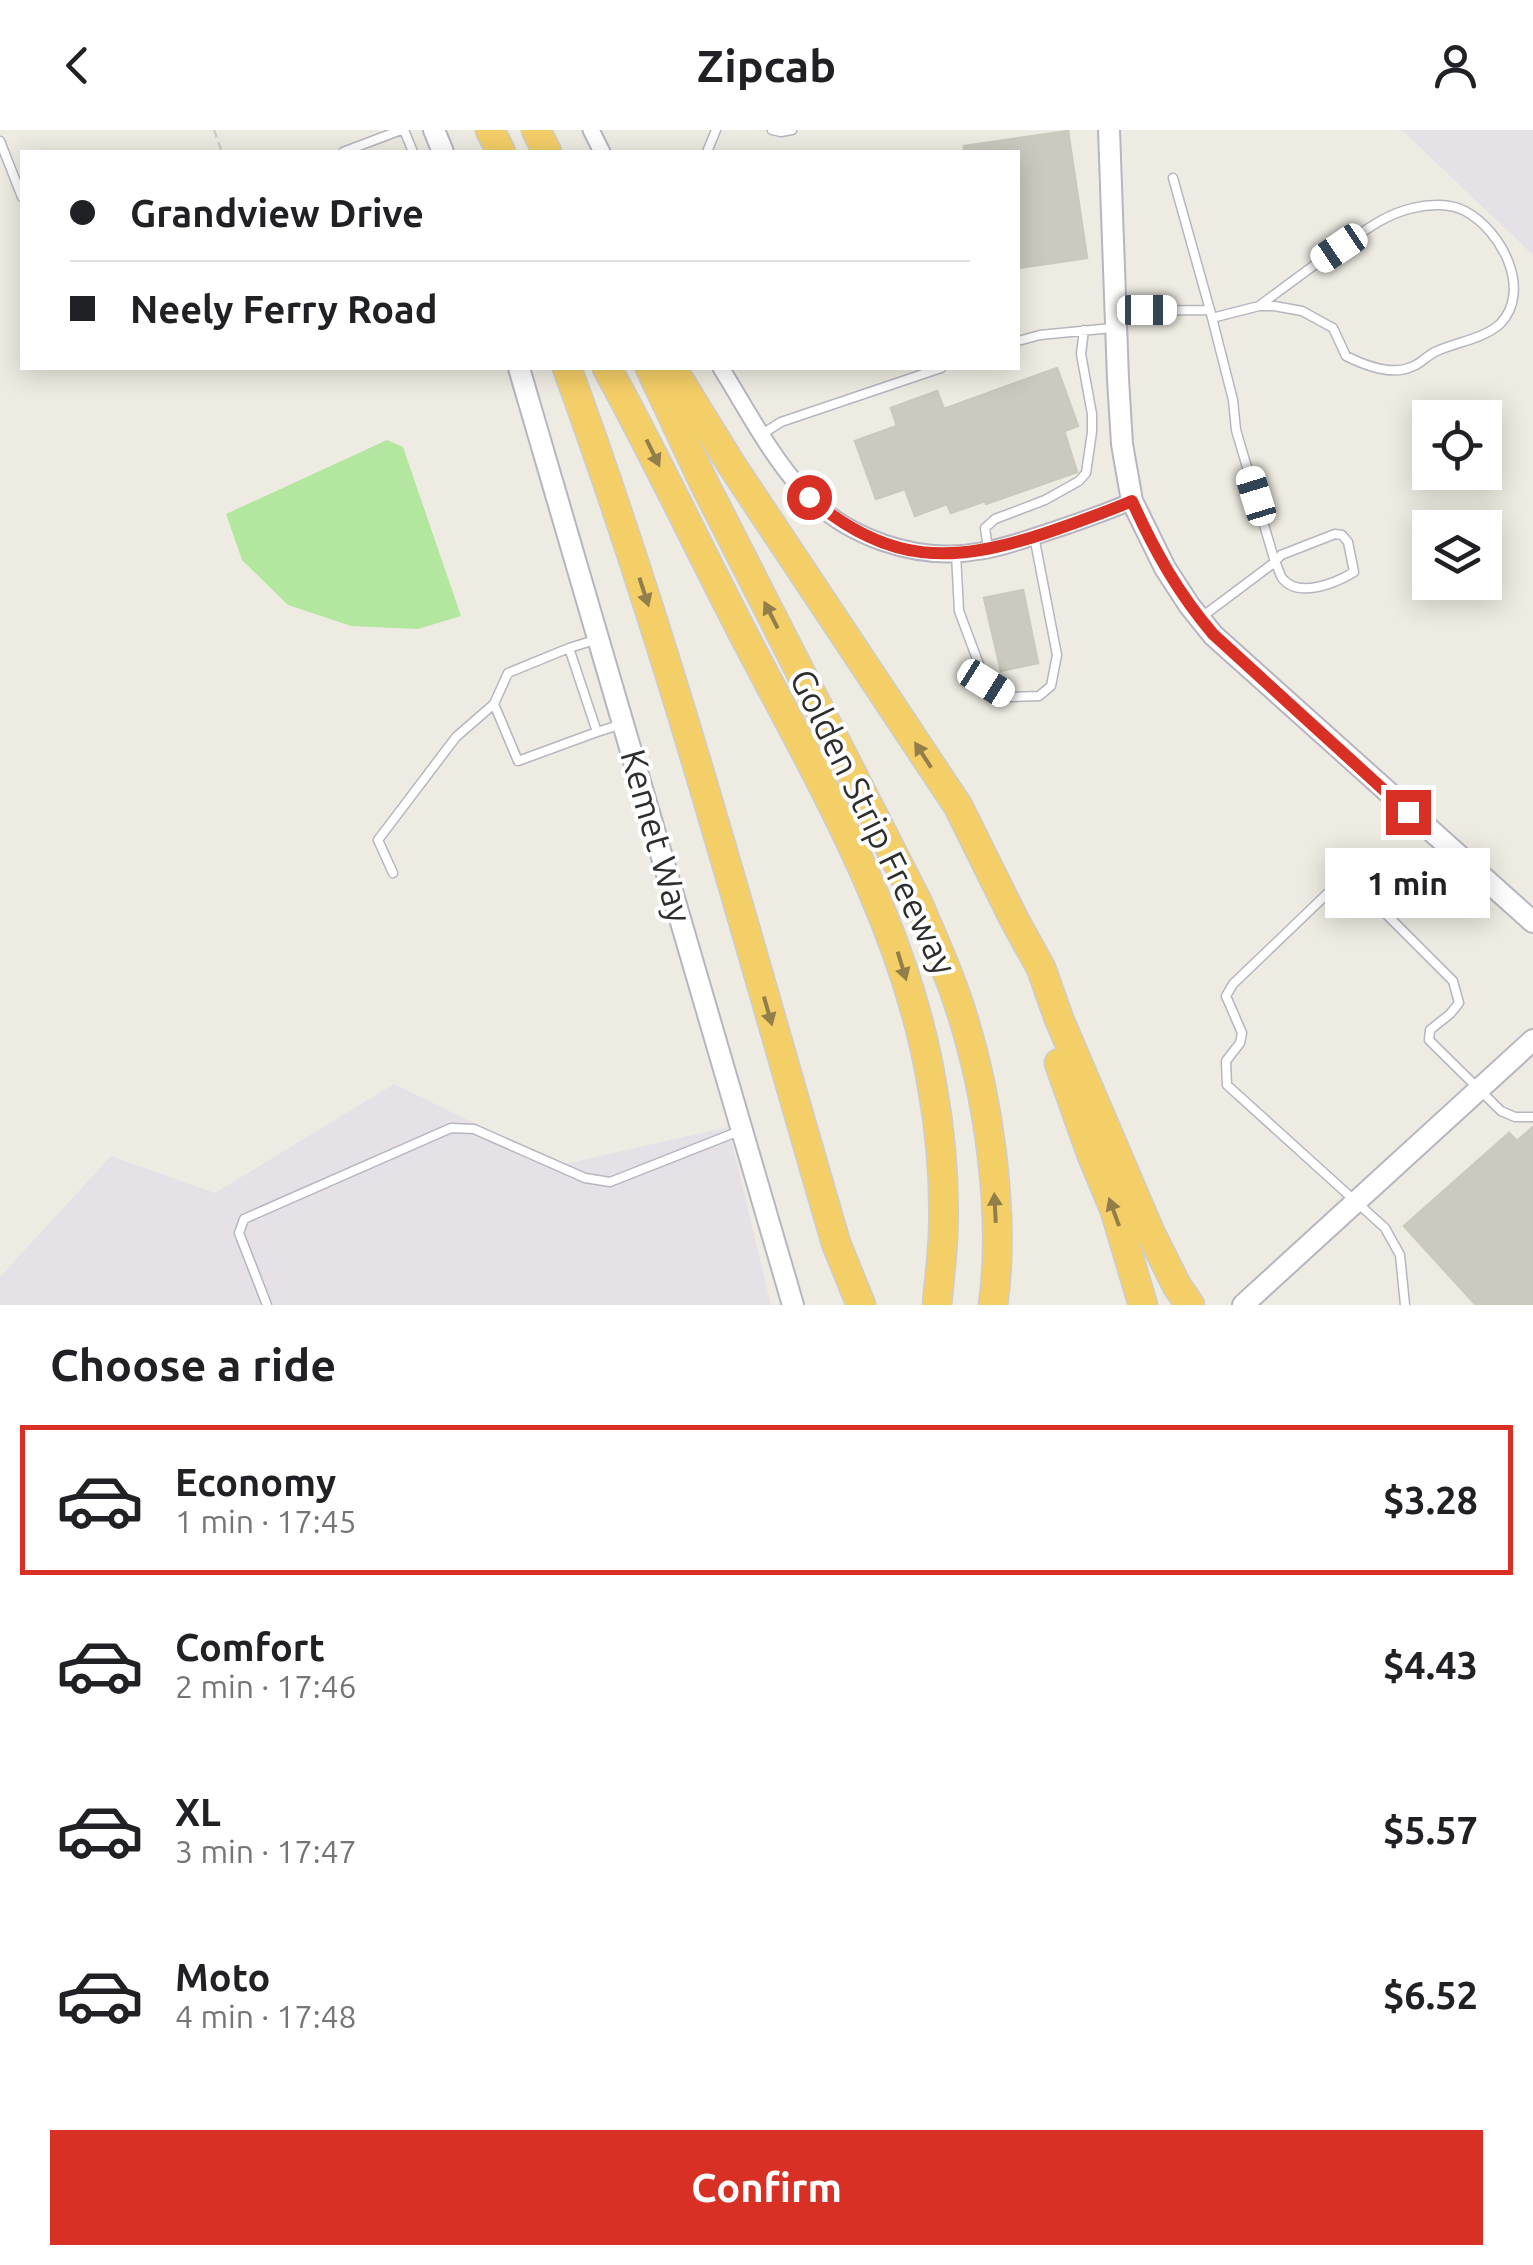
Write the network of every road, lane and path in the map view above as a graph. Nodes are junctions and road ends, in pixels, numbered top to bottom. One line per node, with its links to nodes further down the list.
1 (402, 130): 6 (lane)
2 (772, 130): 3 (lane)
3 (792, 130)
4 (1109, 130): 11 (street)
5 (0, 141): 8 (lane)
6 (348, 150)
7 (1173, 178): 10 (lane)
8 (20, 191)
9 (1259, 306): 9 (lane); 10 (lane)
10 (1211, 314): 11 (lane); 26 (lane)
11 (1116, 319): 12 (lane); 22 (street)
12 (1084, 330): 13 (lane); 24 (lane)
13 (1020, 340)
14 (520, 370): 28 (street, Kemet Way)
15 (568, 370): 45 (highway, one-way to 45)
16 (608, 370): 42 (highway, Golden Strip Freeway, one-way to 42)
17 (651, 370): 46 (highway, Golden Strip Freeway, one-way to 17)
18 (673, 370): 33 (highway, one-way to 18)
19 (723, 370): 21 (street)
20 (935, 370): 21 (lane)
21 (762, 434): 25 (street)
22 (1132, 501): 23 (street); 27 (street)
23 (1034, 536): 24 (street); 25 (lane)
24 (988, 550): 25 (street)
25 (956, 554)
26 (1275, 562): 26 (lane); 27 (lane)
27 (1200, 618): 35 (street)
28 (598, 639): 29 (lane); 31 (street, Kemet Way)
29 (569, 648): 30 (lane); 32 (lane)
30 (494, 704): 32 (lane); 34 (lane)
31 (623, 723): 32 (lane); 39 (street, Kemet Way)
32 (597, 732)
33 (958, 806): 41 (highway); 47 (highway, one-way to 33)
34 (392, 872)
35 (1533, 922)
36 (1533, 1040): 37 (street)
37 (1478, 1090): 38 (lane); 40 (street); 40 (lane)
38 (1533, 1117)
39 (742, 1130): 43 (lane); 44 (street, Kemet Way)
40 (1356, 1202): 48 (street); 49 (lane)
41 (1184, 1296)
42 (937, 1303)
43 (267, 1305)
44 (793, 1305)
45 (861, 1305)
46 (993, 1305)
47 (1143, 1305)
48 (1243, 1305)
49 (1404, 1305)

